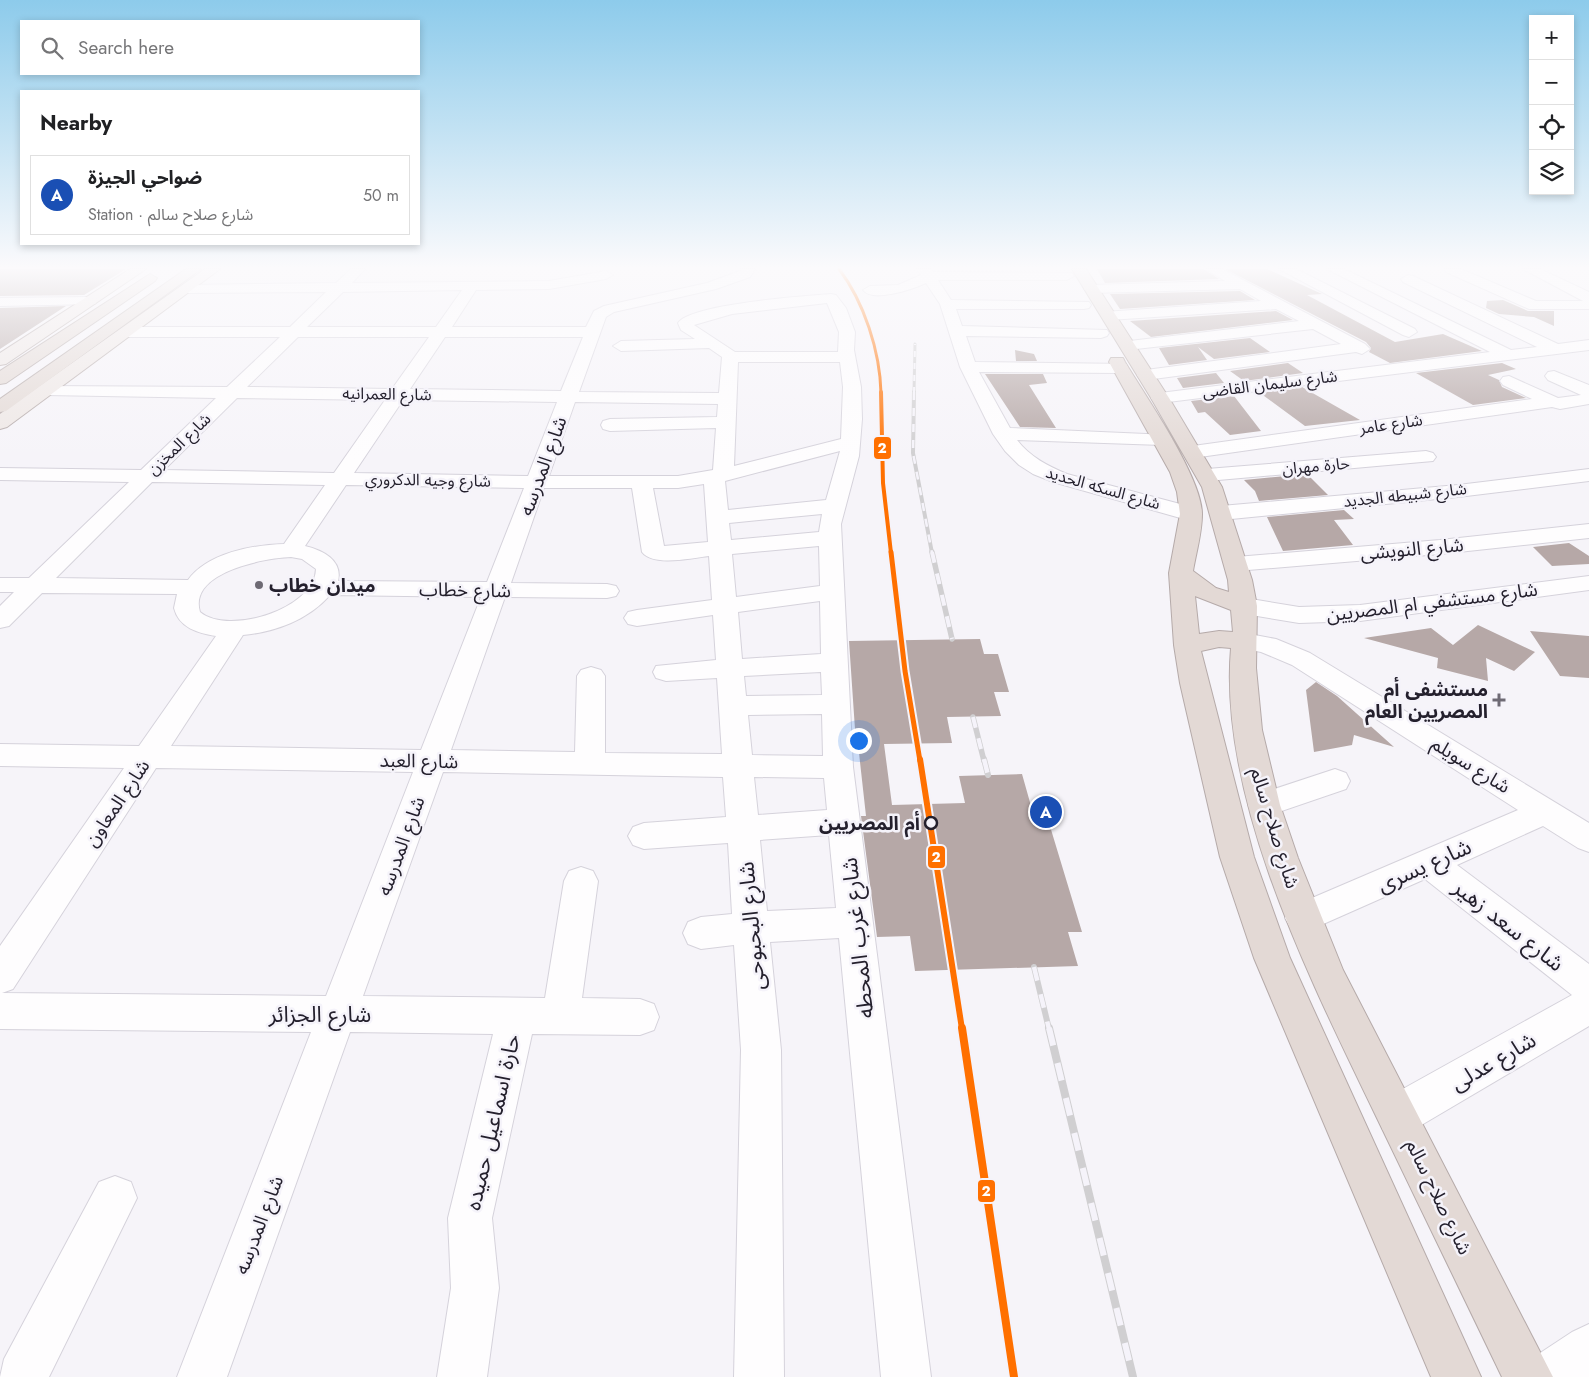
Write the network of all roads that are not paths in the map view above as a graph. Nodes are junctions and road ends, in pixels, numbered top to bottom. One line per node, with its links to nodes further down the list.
1 (38, 333): 24 (main road)
2 (68, 333): 31 (highway)
3 (103, 333): 40 (highway)
4 (124, 333): 33 (main road)
5 (293, 333): 34 (street, شارع المخزن)
6 (440, 333): 36 (street)
7 (588, 333): 37 (street, شارع المدرسه)
8 (697, 333): 19 (street)
9 (838, 333): 25 (street, شارع غرب المحطه)
10 (957, 333): 28 (street, شارع السكه الحديد)
11 (1070, 333): 28 (street)
12 (1110, 333): 46 (highway, شارع صلاح سالم)
13 (1112, 333): 49 (highway, شارع صلاح سالم)
14 (1176, 333): 29 (street, شارع سليمان القاضى)
15 (1214, 333): 22 (street)
16 (1333, 333): 22 (street)
17 (1465, 333): 26 (street)
18 (1524, 333): 23 (street)
19 (713, 343): 21 (street); 27 (street)
20 (1589, 345): 23 (street, شارع سليمان القاضى)
21 (621, 346)
22 (1359, 348): 29 (street)
23 (1555, 349): 26 (street, شارع سليمان القاضى)
24 (4, 354)
25 (847, 354): 27 (street); 47 (street, شارع غرب المحطه)
26 (1509, 355): 29 (street, شارع سليمان القاضى)
27 (730, 357): 38 (street, شارع البحبوحى)
28 (968, 367): 45 (street, شارع السكه الحديد)
29 (1399, 368)
30 (1554, 376): 35 (street)
31 (0, 379)
32 (1509, 381): 39 (street)
33 (46, 390): 34 (street, شارع العمرانيه); 43 (main road)
34 (232, 392): 36 (street, شارع العمرانيه); 52 (street, شارع المخزن)
35 (1589, 392)
36 (398, 394): 37 (street, شارع العمرانيه); 54 (street)
37 (568, 397): 38 (street, شارع العمرانيه); 55 (street, شارع المدرسه)
38 (728, 399): 42 (street, شارع البحبوحى)
39 (1556, 403): 41 (street, شارع عامر); 49 (street, شارع عامر)
40 (0, 407)
41 (1585, 408)
42 (726, 422): 44 (street); 53 (street, شارع البحبوحى)
43 (0, 423)
44 (610, 425)
45 (1003, 434): 46 (street); 58 (street, شارع السكه الحديد)
46 (1162, 439): 58 (highway, شارع صلاح سالم)
47 (851, 442): 53 (street, شارع وجيه الدكروري); 57 (street, شارع غرب المحطه)
48 (1426, 457): 49 (street, حارة مهران)
49 (1200, 463): 58 (highway, شارع صلاح سالم)
50 (0, 474): 52 (street, شارع وجيه الدكروري)
51 (1589, 475): 58 (street, شارع شبيطه الجديد)
52 (147, 476): 54 (street, شارع وجيه الدكروري); 67 (street, شارع المخزن)
53 (719, 476): 56 (street, شارع وجيه الدكروري); 60 (street, شارع البحبوحى)
54 (340, 479): 55 (street, شارع وجيه الدكروري); 62 (street)
55 (536, 482): 56 (street, شارع وجيه الدكروري); 70 (street, شارع المدرسه)
56 (642, 483): 60 (street)
57 (834, 506): 60 (street); 61 (street, شارع غرب المحطه)
58 (1206, 513): 63 (highway, شارع صلاح سالم); 64 (highway, شارع صلاح سالم)
59 (1589, 531): 63 (street, شارع النويشى)
60 (720, 533): 61 (street); 73 (street, شارع البحبوحى)
61 (830, 538): 72 (street, شارع غرب المحطه)
62 (291, 550): 68 (street); 69 (street)
63 (1236, 564): 74 (highway, شارع صلاح سالم)
64 (1181, 573): 74 (highway); 79 (highway, شارع صلاح سالم)
65 (1589, 583): 74 (street, شارع مستشفي ام المصريين)
66 (0, 585): 67 (street)
67 (35, 586): 68 (street); 76 (street, شارع المخزن)
68 (193, 587): 77 (street)
69 (324, 588): 70 (street, شارع خطاب); 77 (street)
70 (496, 590): 71 (street, شارع خطاب); 88 (street, شارع المدرسه)
71 (607, 591)
72 (831, 592): 73 (street); 80 (street, شارع غرب المحطه)
73 (726, 606): 75 (street); 81 (street, شارع البحبوحى)
74 (1245, 606): 78 (highway, شارع صلاح سالم)
75 (637, 618)
76 (0, 620)
77 (234, 629): 87 (street, شارع المعاون)
78 (1244, 641): 79 (highway); 93 (highway, شارع صلاح سالم); 94 (street, شارع سويلم)
79 (1187, 645): 121 (highway, شارع صلاح سالم)
80 (834, 662): 81 (street); 84 (street, شارع غرب المحطه)
81 (730, 668): 82 (street); 85 (street, شارع البحبوحى)
82 (666, 672)
83 (590, 676): 89 (street)
84 (835, 704): 85 (street); 91 (street, شارع غرب المحطه)
85 (733, 706): 90 (street, شارع البحبوحى)
86 (0, 755): 87 (street, شارع العبد)
87 (148, 757): 88 (street, شارع العبد); 105 (street, شارع المعاون)
88 (433, 762): 89 (street, شارع العبد); 109 (street, شارع المدرسه)
89 (590, 764): 90 (street, شارع العبد)
90 (738, 766): 91 (street, شارع العبد); 96 (street, شارع البحبوحى)
91 (838, 767): 95 (street, شارع غرب المحطه)
92 (1335, 781): 93 (street)
93 (1264, 805): 101 (highway, شارع صلاح سالم)
94 (1545, 812): 98 (street, شارع سويلم); 99 (street, شارع يسرى)
95 (844, 821): 96 (street); 102 (street, شارع غرب المحطه)
96 (743, 830): 97 (street); 103 (street, شارع البحبوحى)
97 (644, 836)
98 (1589, 839)
99 (1430, 864): 101 (street, شارع يسرى); 106 (street, شارع سعد زهير)
100 (581, 880): 111 (street)
101 (1303, 918): 113 (highway, شارع صلاح سالم)
102 (855, 922): 103 (street); 120 (street, شارع غرب المحطه)
103 (751, 926): 104 (street); 119 (street, شارع البحبوحى)
104 (701, 933)
105 (0, 977)
106 (1589, 986)
107 (1589, 1006): 113 (street, شارع عدلى)
108 (0, 1011): 109 (street, شارع الجزائر)
109 (339, 1014): 110 (street, شارع الجزائر); 117 (street, شارع المدرسه)
110 (517, 1015): 111 (street, شارع الجزائر); 118 (street, حارة اسماعيل حميده)
111 (561, 1016): 112 (street, شارع الجزائر)
112 (640, 1017)
113 (1398, 1115): 122 (highway, شارع صلاح سالم)
114 (115, 1198): 116 (street)
115 (1589, 1349): 123 (street)
116 (22, 1377)
117 (202, 1377)
118 (462, 1377)
119 (759, 1377)
120 (906, 1377)
121 (1456, 1377)
122 (1528, 1377)
123 (1549, 1377)

